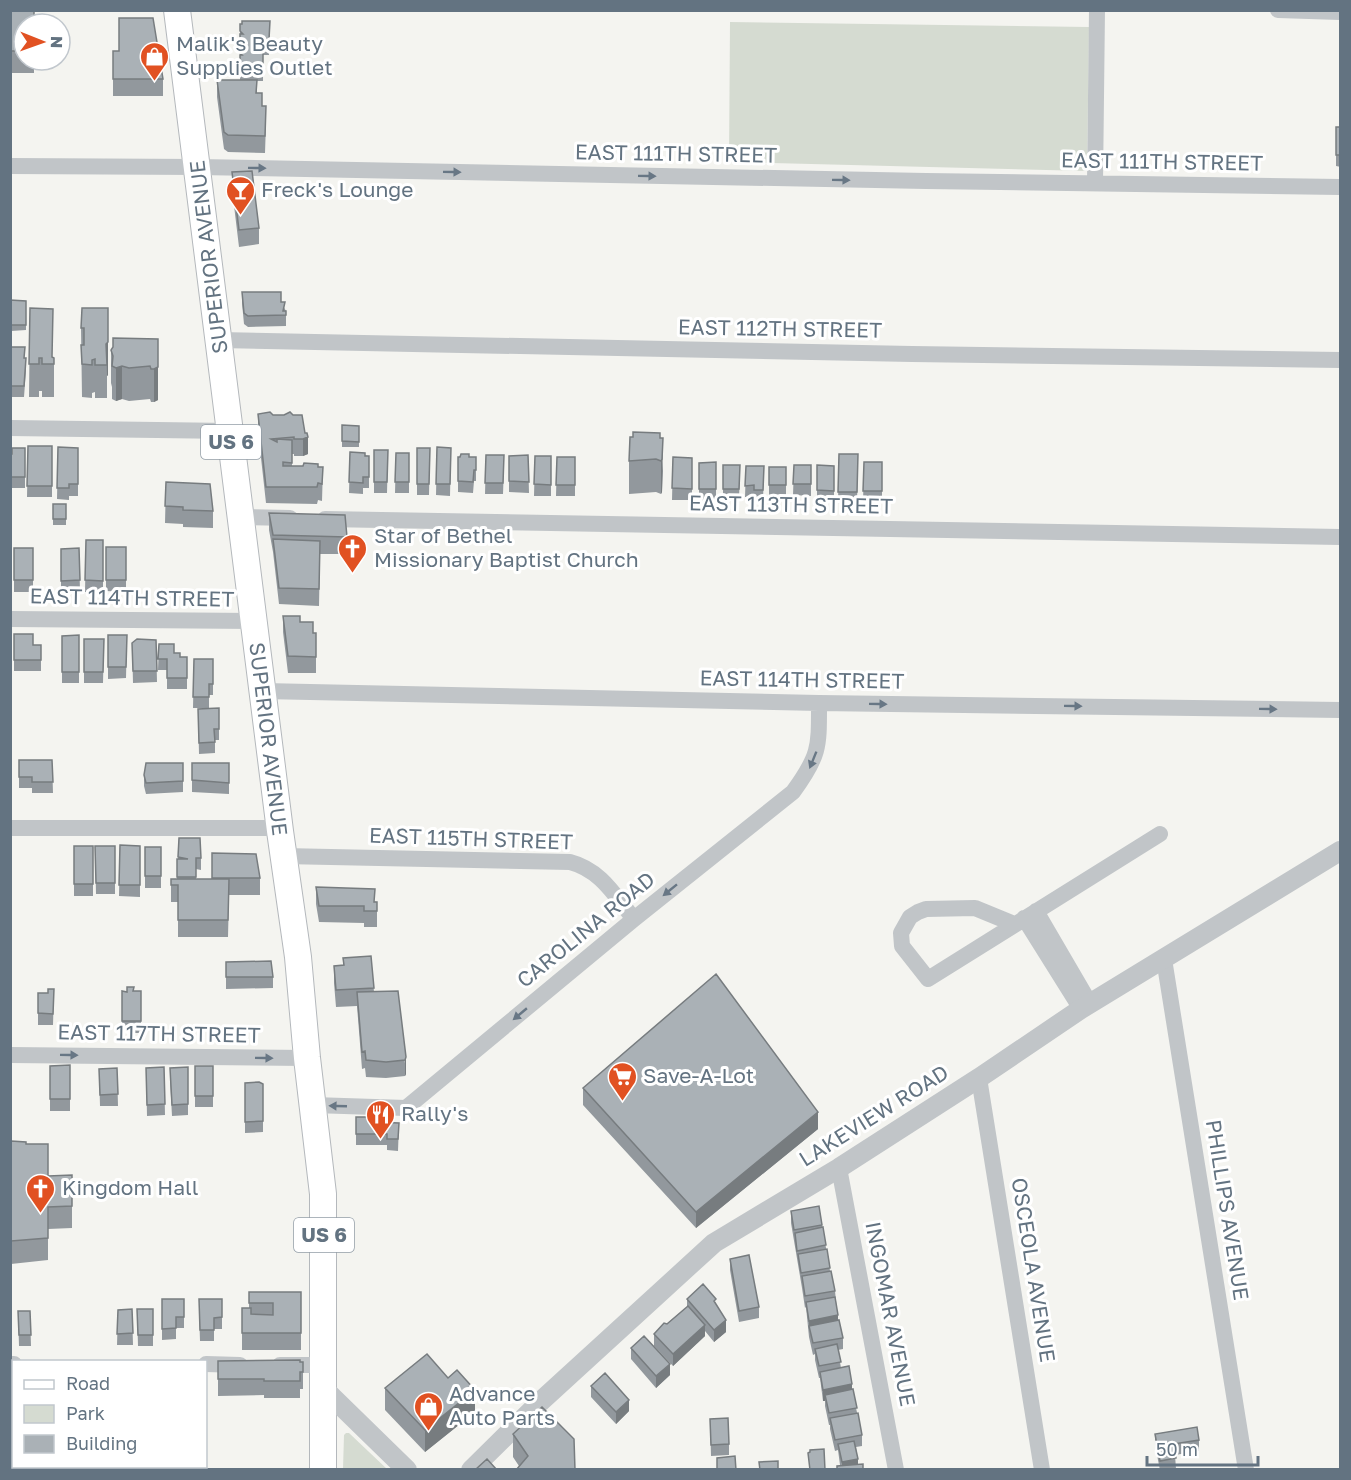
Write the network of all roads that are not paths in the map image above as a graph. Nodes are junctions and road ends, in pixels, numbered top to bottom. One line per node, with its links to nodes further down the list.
1 (177, 10): 7 (main road, SUPERIOR AVENUE / US 6)
2 (1097, 10): 8 (street)
3 (1278, 10): 4 (street)
4 (1323, 11): 5 (street)
5 (1341, 12)
6 (10, 166): 7 (street, EAST 111TH STREET)
7 (198, 167): 8 (street, EAST 111TH STREET, one-way to 8); 10 (main road, SUPERIOR AVENUE / US 6)
8 (1095, 183): 9 (street, EAST 111TH STREET)
9 (1341, 187)
10 (219, 340): 11 (street, EAST 112TH STREET); 13 (main road, SUPERIOR AVENUE / US 6)
11 (1341, 360)
12 (10, 428): 13 (street)
13 (230, 431): 14 (main road, SUPERIOR AVENUE / US 6)
14 (241, 517): 15 (street, EAST 113TH STREET); 17 (main road, SUPERIOR AVENUE / US 6)
15 (1341, 537)
16 (10, 619): 17 (street, EAST 114TH STREET)
17 (254, 621): 18 (main road, SUPERIOR AVENUE / US 6)
18 (263, 690): 19 (street, EAST 114TH STREET); 22 (main road, SUPERIOR AVENUE / US 6)
19 (819, 703): 20 (street, EAST 114TH STREET, one-way to 20); 27 (street, CAROLINA ROAD, one-way to 27)
20 (1341, 710)
21 (10, 828): 22 (street)
22 (279, 828): 25 (main road, SUPERIOR AVENUE / US 6)
23 (1161, 834): 26 (street)
24 (1340, 854): 28 (street, LAKEVIEW ROAD)
25 (283, 856): 27 (street, EAST 115TH STREET); 31 (main road, SUPERIOR AVENUE / US 6)
26 (1024, 918): 26 (street); 29 (street)
27 (634, 919): 33 (street, CAROLINA ROAD, one-way to 33)
28 (1164, 959): 29 (street, LAKEVIEW ROAD); 42 (street, PHILLIPS AVENUE)
29 (1085, 1007): 32 (street, LAKEVIEW ROAD)
30 (10, 1055): 31 (street, EAST 117TH STREET, one-way to 31)
31 (307, 1058): 33 (main road, SUPERIOR AVENUE / US 6)
32 (980, 1078): 34 (street, LAKEVIEW ROAD); 41 (street, OSCEOLA AVENUE)
33 (313, 1105): 36 (main road, SUPERIOR AVENUE / US 6)
34 (839, 1168): 39 (street, LAKEVIEW ROAD); 40 (street, INGOMAR AVENUE)
35 (207, 1364): 36 (street)
36 (324, 1377): 37 (main road, SUPERIOR AVENUE / US 6); 38 (street)
37 (323, 1470)
38 (407, 1470)
39 (471, 1470)
40 (896, 1470)
41 (1042, 1470)
42 (1246, 1470)

